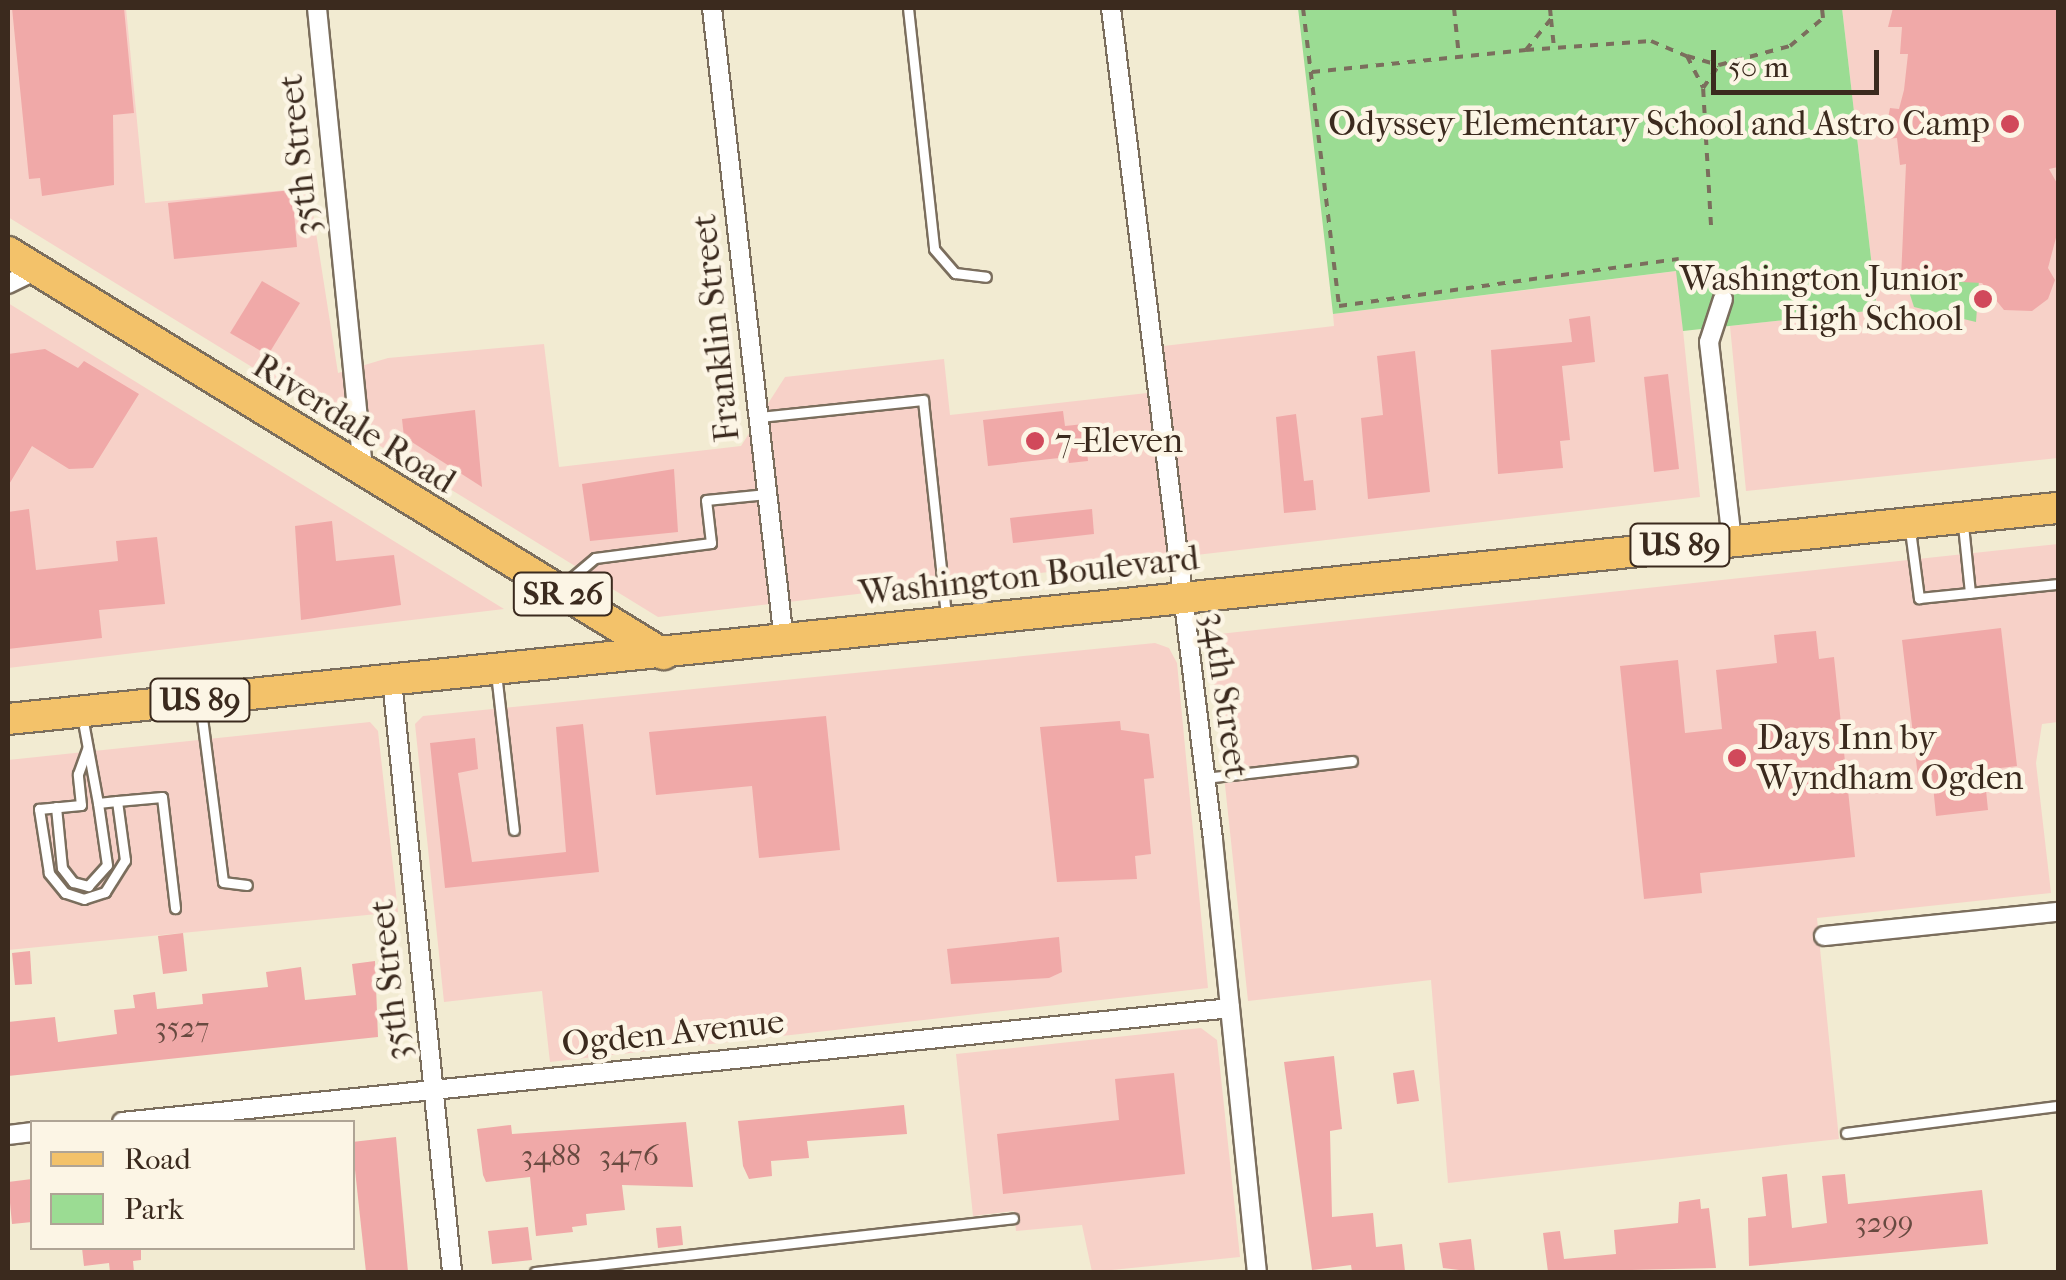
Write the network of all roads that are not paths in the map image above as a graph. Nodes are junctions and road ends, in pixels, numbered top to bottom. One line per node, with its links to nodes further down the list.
1 (317, 8): 11 (street, 35th Street)
2 (712, 8): 10 (street, Franklin Street)
3 (908, 8): 7 (lane)
4 (1111, 8): 20 (street, 34th Street)
5 (8, 252): 6 (main road, Riverdale Road / SR 26)
6 (38, 270): 8 (street); 11 (main road, Riverdale Road / SR 26)
7 (986, 276)
8 (8, 284)
9 (1723, 298): 16 (street)
10 (759, 418): 12 (street, Franklin Street); 21 (lane)
11 (364, 476): 18 (main road, Riverdale Road / SR 26)
12 (768, 494): 18 (lane); 22 (street, Franklin Street)
13 (2058, 508): 14 (main road, Washington Boulevard / US 89)
14 (1962, 517): 15 (main road, Washington Boulevard / US 89); 19 (lane)
15 (1909, 522): 16 (main road, Washington Boulevard / US 89); 19 (lane)
16 (1732, 540): 20 (main road, Washington Boulevard / US 89)
17 (2058, 584): 19 (lane)
18 (557, 590): 23 (main road, Riverdale Road / SR 26)
19 (1970, 593)
20 (1178, 596): 21 (main road, Washington Boulevard / US 89); 31 (street, 34th Street)
21 (947, 623): 22 (main road, Washington Boulevard / US 89)
22 (784, 640): 23 (main road, Washington Boulevard / US 89)
23 (663, 654): 24 (main road, Washington Boulevard / US 89)
24 (496, 670): 25 (main road, Washington Boulevard / US 89); 35 (lane)
25 (392, 680): 26 (main road, Washington Boulevard / US 89); 41 (street, 35th Street)
26 (200, 700): 27 (main road, Washington Boulevard / US 89); 36 (lane)
27 (82, 712): 28 (main road, Washington Boulevard / US 89); 29 (lane)
28 (8, 718)
29 (86, 749): 33 (lane); 34 (lane)
30 (1352, 761): 31 (lane)
31 (1204, 778): 40 (street, 34th Street)
32 (117, 801): 33 (lane); 34 (lane); 37 (lane)
33 (98, 803): 34 (lane)
34 (56, 807)
35 (514, 830)
36 (247, 885)
37 (174, 908)
38 (2058, 912): 39 (street)
39 (1824, 936)
40 (1230, 1008): 41 (street, Ogden Avenue); 48 (street, 34th Street)
41 (434, 1089): 43 (street, Ogden Avenue); 46 (street, 35th Street)
42 (2058, 1106): 44 (lane)
43 (141, 1120)
44 (1846, 1132)
45 (1013, 1218): 47 (lane)
46 (452, 1272)
47 (534, 1272)
48 (1256, 1272)

